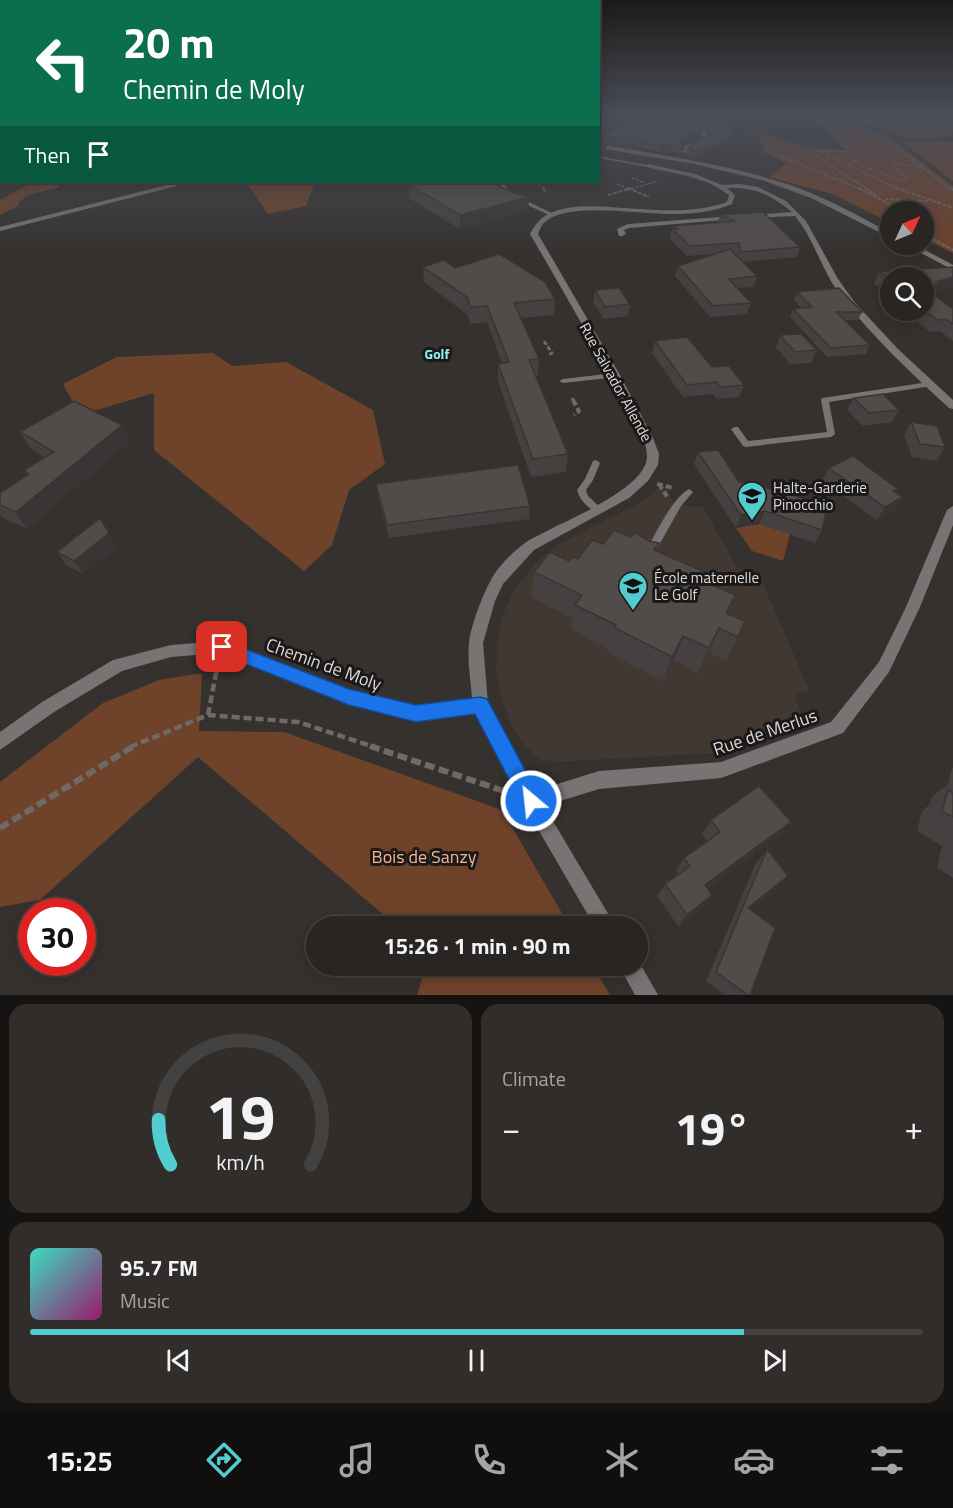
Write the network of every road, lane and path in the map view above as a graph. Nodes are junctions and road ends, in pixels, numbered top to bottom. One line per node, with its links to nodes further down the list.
1 (628, 162): 11 (lane)
2 (653, 162): 11 (street)
3 (686, 162): 13 (street)
4 (796, 162): 25 (path)
5 (827, 162): 25 (path)
6 (842, 162): 28 (path)
7 (857, 162): 8 (path)
8 (892, 162)
9 (894, 162): 12 (path)
10 (918, 162): 12 (path)
11 (648, 166): 15 (street)
12 (927, 169): 22 (path)
13 (722, 170): 15 (street); 33 (street)
14 (632, 178): 19 (path)
15 (706, 179): 21 (street)
16 (655, 182): 19 (path)
17 (502, 183): 31 (lane)
18 (536, 183): 23 (path)
19 (647, 184): 24 (path)
20 (175, 185): 32 (street)
21 (724, 186): 30 (street); 31 (street)
22 (953, 190)
23 (545, 192)
24 (609, 195)
25 (877, 196): 26 (path)
26 (882, 198): 27 (path); 28 (path)
27 (887, 201)
28 (935, 202): 29 (path)
29 (953, 208)
30 (797, 214): 34 (street); 43 (street)
31 (553, 215): 41 (street, Rue Salvador Allende)
32 (0, 229)
33 (880, 231)
34 (622, 234)
35 (934, 240): 36 (path)
36 (953, 250)
37 (928, 255): 38 (street)
38 (953, 268)
39 (544, 341): 40 (path)
40 (548, 354)
41 (615, 375): 42 (lane); 49 (street, Rue Salvador Allende)
42 (563, 381)
43 (929, 384): 45 (street); 47 (lane)
44 (572, 398): 46 (path)
45 (953, 406)
46 (574, 415)
47 (735, 429)
48 (596, 463): 51 (lane)
49 (633, 489): 50 (path); 51 (street, Rue Salvador Allende)
50 (689, 492): 53 (lane)
51 (597, 509): 55 (street, Rue Salvador Allende)
52 (953, 510): 58 (street, Rue de Merlus)
53 (645, 561)
54 (222, 647): 55 (street, Chemin de Moly); 56 (path); 57 (street, Chemin de Moly)
55 (480, 705): 58 (street, Rue Salvador Allende)
56 (208, 715): 58 (path); 59 (path)
57 (0, 742)
58 (531, 801): 60 (street, Rue Salvador Allende)
59 (0, 828)
60 (599, 916)
61 (635, 976): 62 (street)
62 (647, 995)

